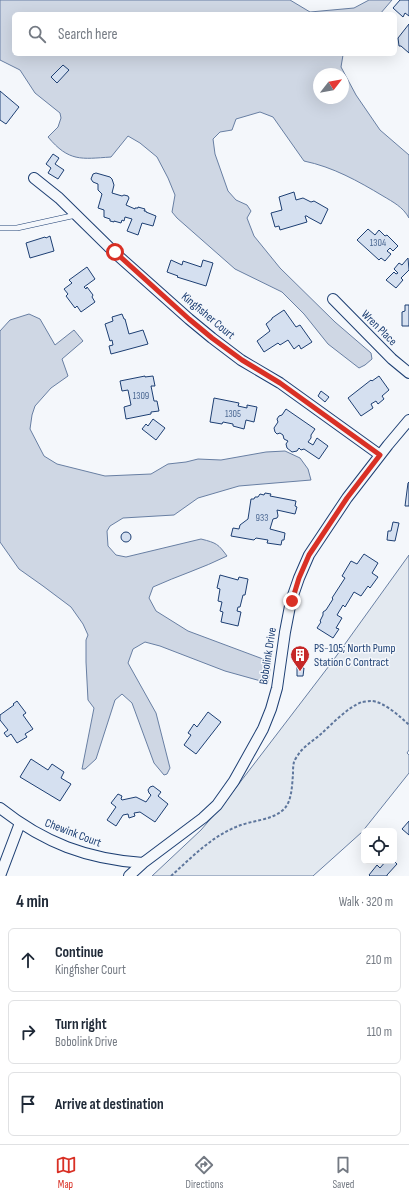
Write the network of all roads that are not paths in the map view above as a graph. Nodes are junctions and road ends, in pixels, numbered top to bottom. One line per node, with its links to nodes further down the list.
1 (34, 178): 2 (street, Kingfisher Court)
2 (76, 215): 3 (lane); 7 (street, Kingfisher Court)
3 (0, 228)
4 (333, 300): 5 (street, Wren Place)
5 (409, 373)
6 (409, 420): 7 (street, Bobolink Drive)
7 (380, 455): 10 (street, Bobolink Drive)
8 (0, 808): 9 (street, Chewink Court)
9 (20, 823): 10 (street, Chewink Court); 11 (street)
10 (143, 863): 12 (street, Bobolink Drive)
11 (0, 876)
12 (129, 876)

